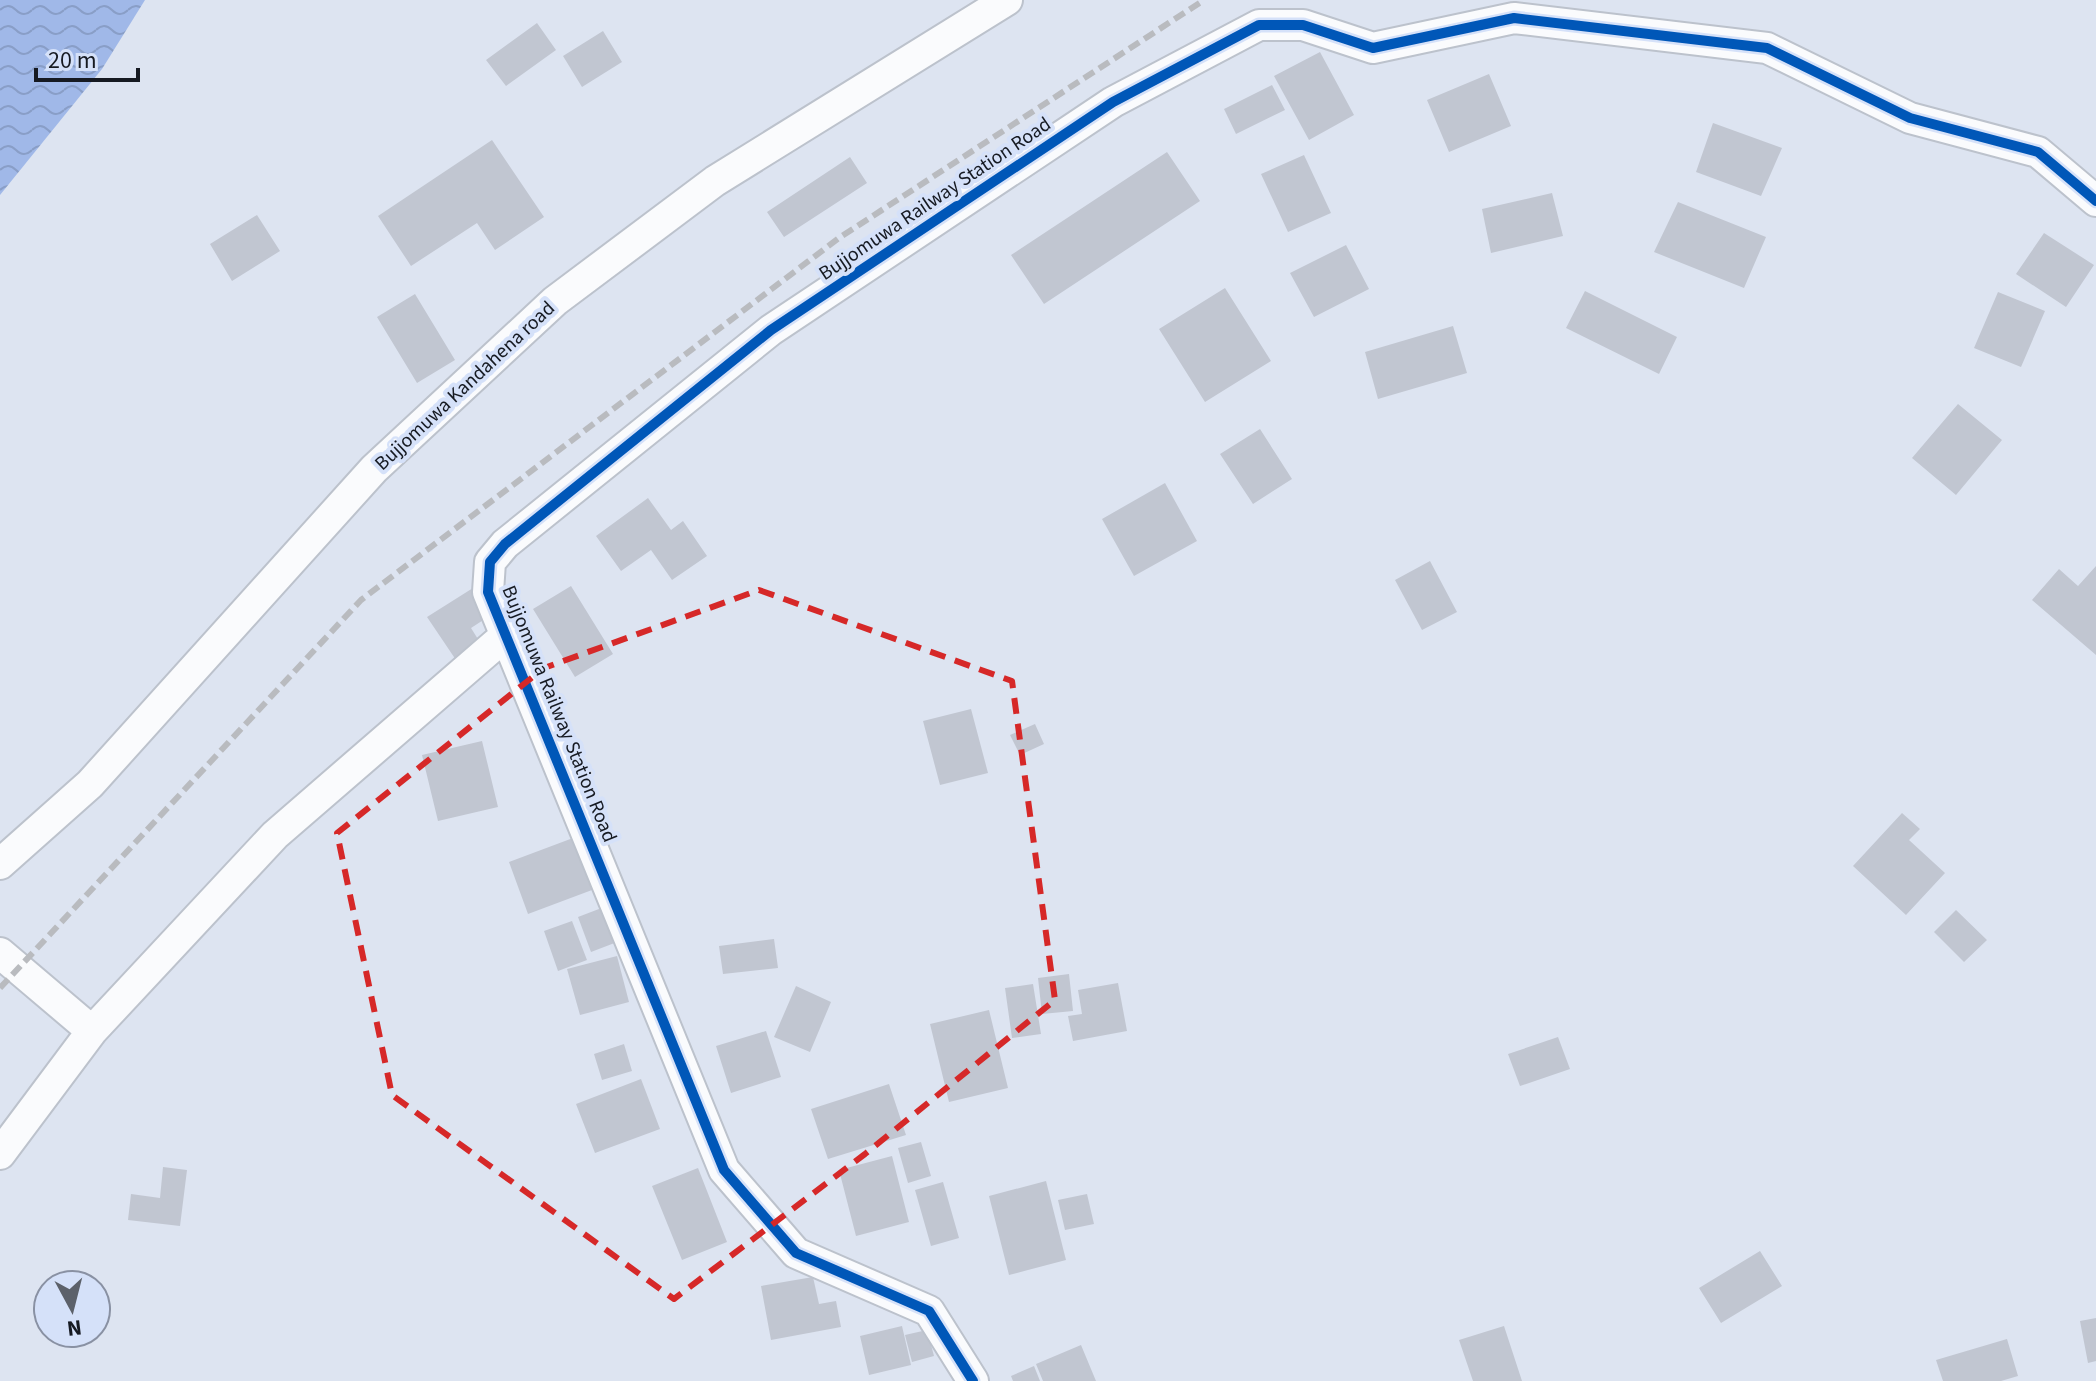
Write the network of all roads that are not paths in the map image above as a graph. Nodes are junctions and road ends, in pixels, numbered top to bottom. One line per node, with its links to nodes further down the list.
1 (1007, 0): 4 (street, Bujjomuwa Kandahena road)
2 (2096, 201): 3 (street, Bujjomuwa Railway Station Road)
3 (506, 635): 6 (street); 8 (street, Bujjomuwa Railway Station Road)
4 (0, 864)
5 (0, 953): 6 (street)
6 (92, 1031): 7 (street)
7 (0, 1154)
8 (973, 1381)

